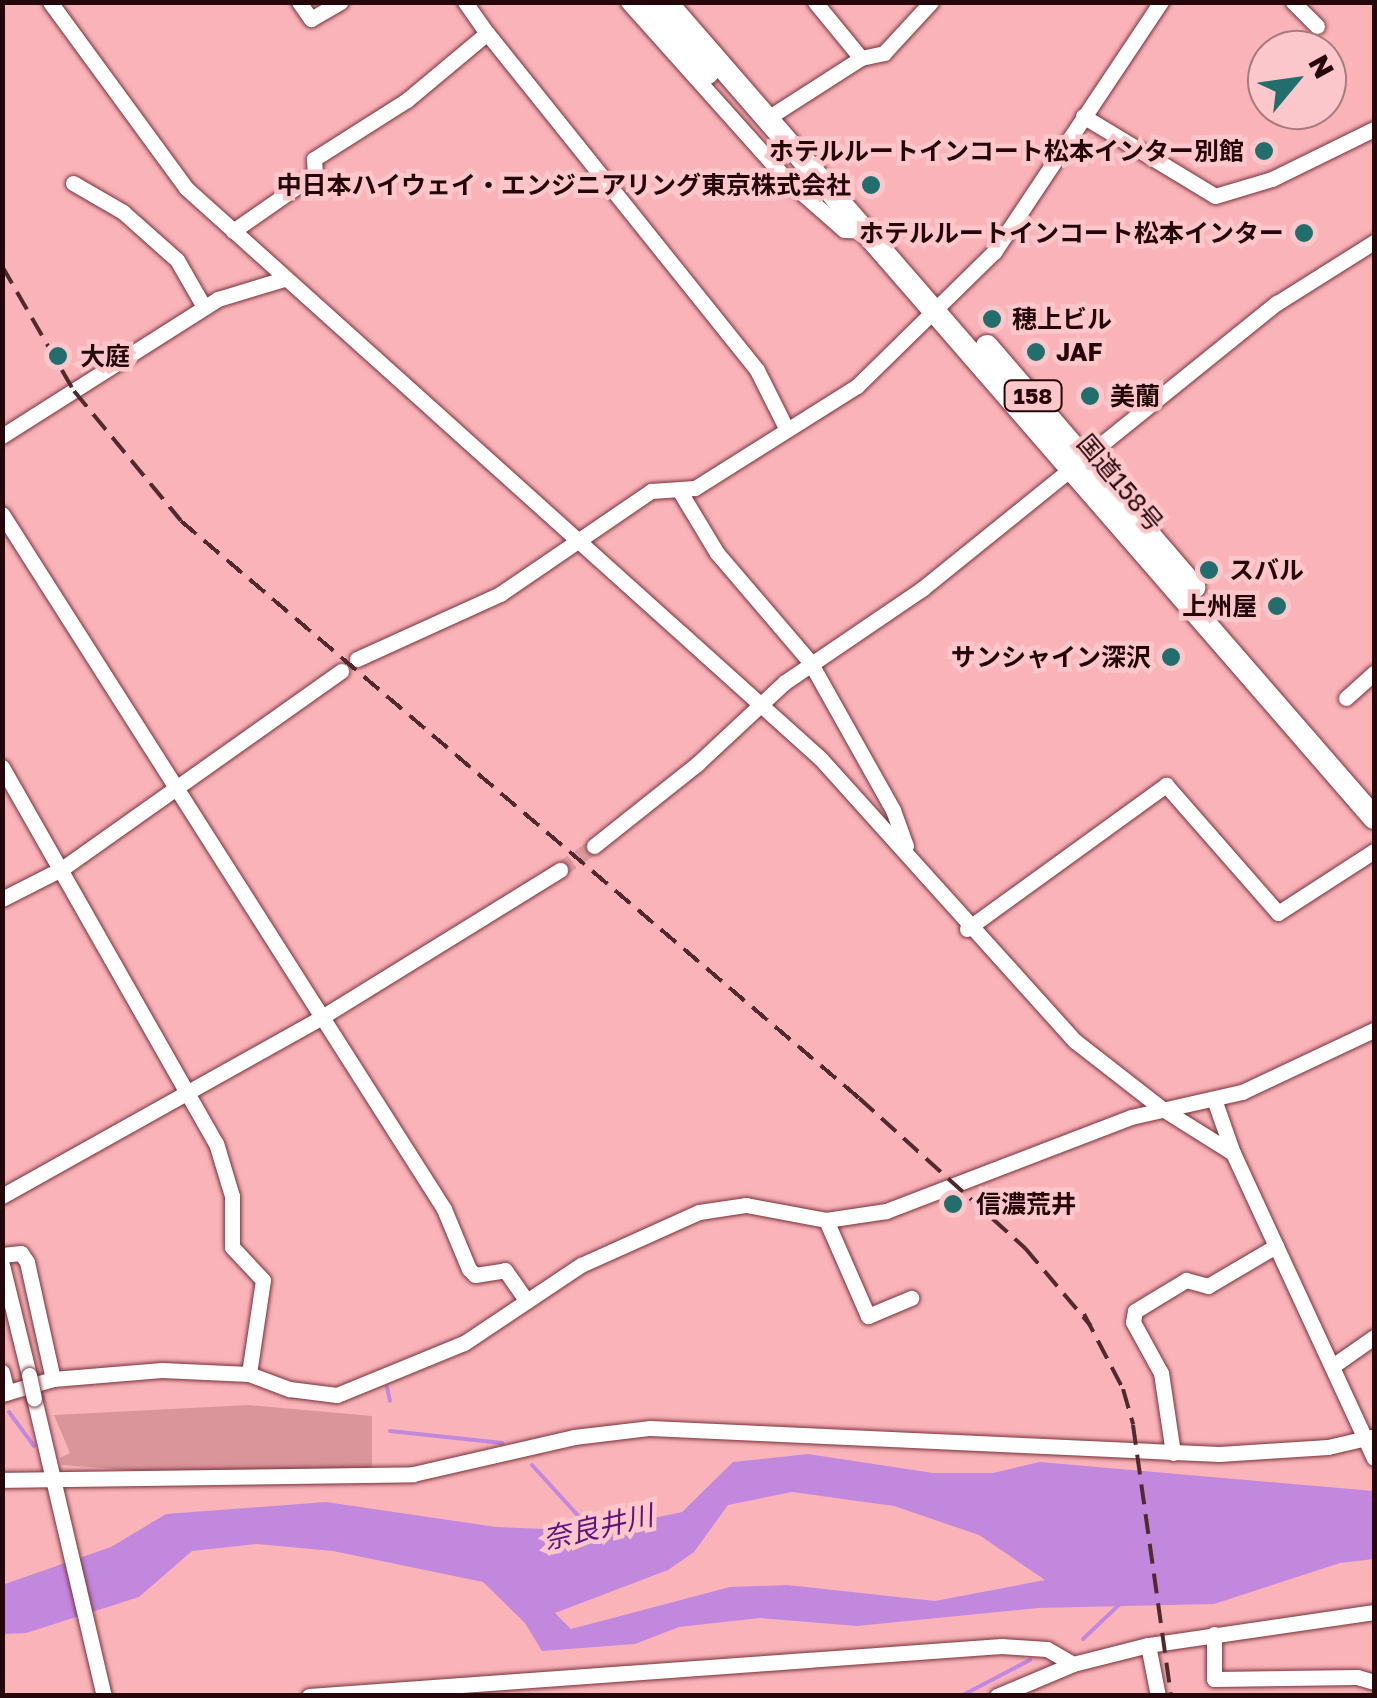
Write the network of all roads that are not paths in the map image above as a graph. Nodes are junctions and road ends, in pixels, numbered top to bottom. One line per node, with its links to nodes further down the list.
1 (50, 2): 22 (street)
2 (299, 2): 3 (street)
3 (341, 2)
4 (464, 2): 14 (street)
5 (628, 2): 21 (street)
6 (643, 2): 19 (highway)
7 (666, 2): 19 (highway, 国道158号 / 158)
8 (683, 2): 16 (highway, 国道158号 / 158)
9 (814, 2): 15 (street)
10 (931, 2): 15 (street)
11 (1161, 2): 17 (street)
12 (1301, 5): 13 (street)
13 (1317, 26)
14 (487, 32): 22 (street); 27 (street)
15 (861, 58): 16 (street)
16 (778, 112): 25 (highway, 国道158号 / 158)
17 (1083, 116): 18 (street); 25 (street)
18 (1374, 130)
19 (806, 163): 21 (highway, 国道158号 / 158)
20 (73, 183): 26 (street)
21 (867, 231): 25 (highway, 国道158号 / 158)
22 (233, 232): 24 (street)
23 (1374, 242): 29 (street)
24 (284, 280): 26 (street); 32 (street)
25 (943, 305): 27 (street); 29 (highway, 国道158号 / 158)
26 (204, 307): 28 (street)
27 (786, 428): 30 (street)
28 (2, 436)
29 (1079, 462): 34 (street); 41 (highway, 国道158号 / 158); 42 (highway, 国道158号 / 158)
30 (679, 490): 32 (street); 34 (street)
31 (2, 514): 40 (street)
32 (575, 542): 33 (street); 38 (street)
33 (358, 659)
34 (810, 662): 38 (street); 44 (street)
35 (341, 671): 40 (street)
36 (1374, 674): 37 (street)
37 (1346, 698)
38 (761, 704): 43 (street); 44 (street)
39 (2, 767): 46 (street)
40 (176, 787): 46 (street); 50 (street)
41 (1374, 796)
42 (1374, 818)
43 (594, 846)
44 (906, 850): 49 (street)
45 (1372, 860): 49 (street)
46 (63, 868): 48 (street); 52 (street)
47 (560, 870): 50 (street)
48 (2, 900)
49 (967, 929): 54 (street)
50 (322, 1017): 52 (street); 63 (street)
51 (1374, 1030): 53 (street)
52 (190, 1093): 56 (street); 67 (street)
53 (1215, 1102): 54 (street); 55 (street)
54 (1161, 1108): 55 (street); 57 (street)
55 (1234, 1153): 58 (street)
56 (2, 1196)
57 (826, 1220): 62 (street); 63 (street)
58 (1276, 1246): 65 (street); 71 (street)
59 (2, 1255): 68 (street)
60 (2, 1265): 61 (street)
61 (5, 1284): 73 (street, bridge)
62 (911, 1298)
63 (528, 1301): 67 (street)
64 (1374, 1336): 65 (street)
65 (1332, 1360): 70 (street)
66 (2, 1372): 69 (street)
67 (249, 1374): 68 (street)
68 (53, 1380): 69 (street)
69 (5, 1393)
70 (1371, 1445): 71 (street)
71 (1173, 1453): 73 (street)
72 (2, 1480): 73 (street)
73 (53, 1480): 79 (street)
74 (1374, 1612): 75 (street)
75 (1214, 1634): 76 (street); 78 (street)
76 (1148, 1645): 77 (street); 82 (street)
77 (1073, 1664): 80 (street); 81 (street)
78 (1374, 1681)
79 (104, 1696)
80 (309, 1696)
81 (997, 1696)
82 (1158, 1696)

